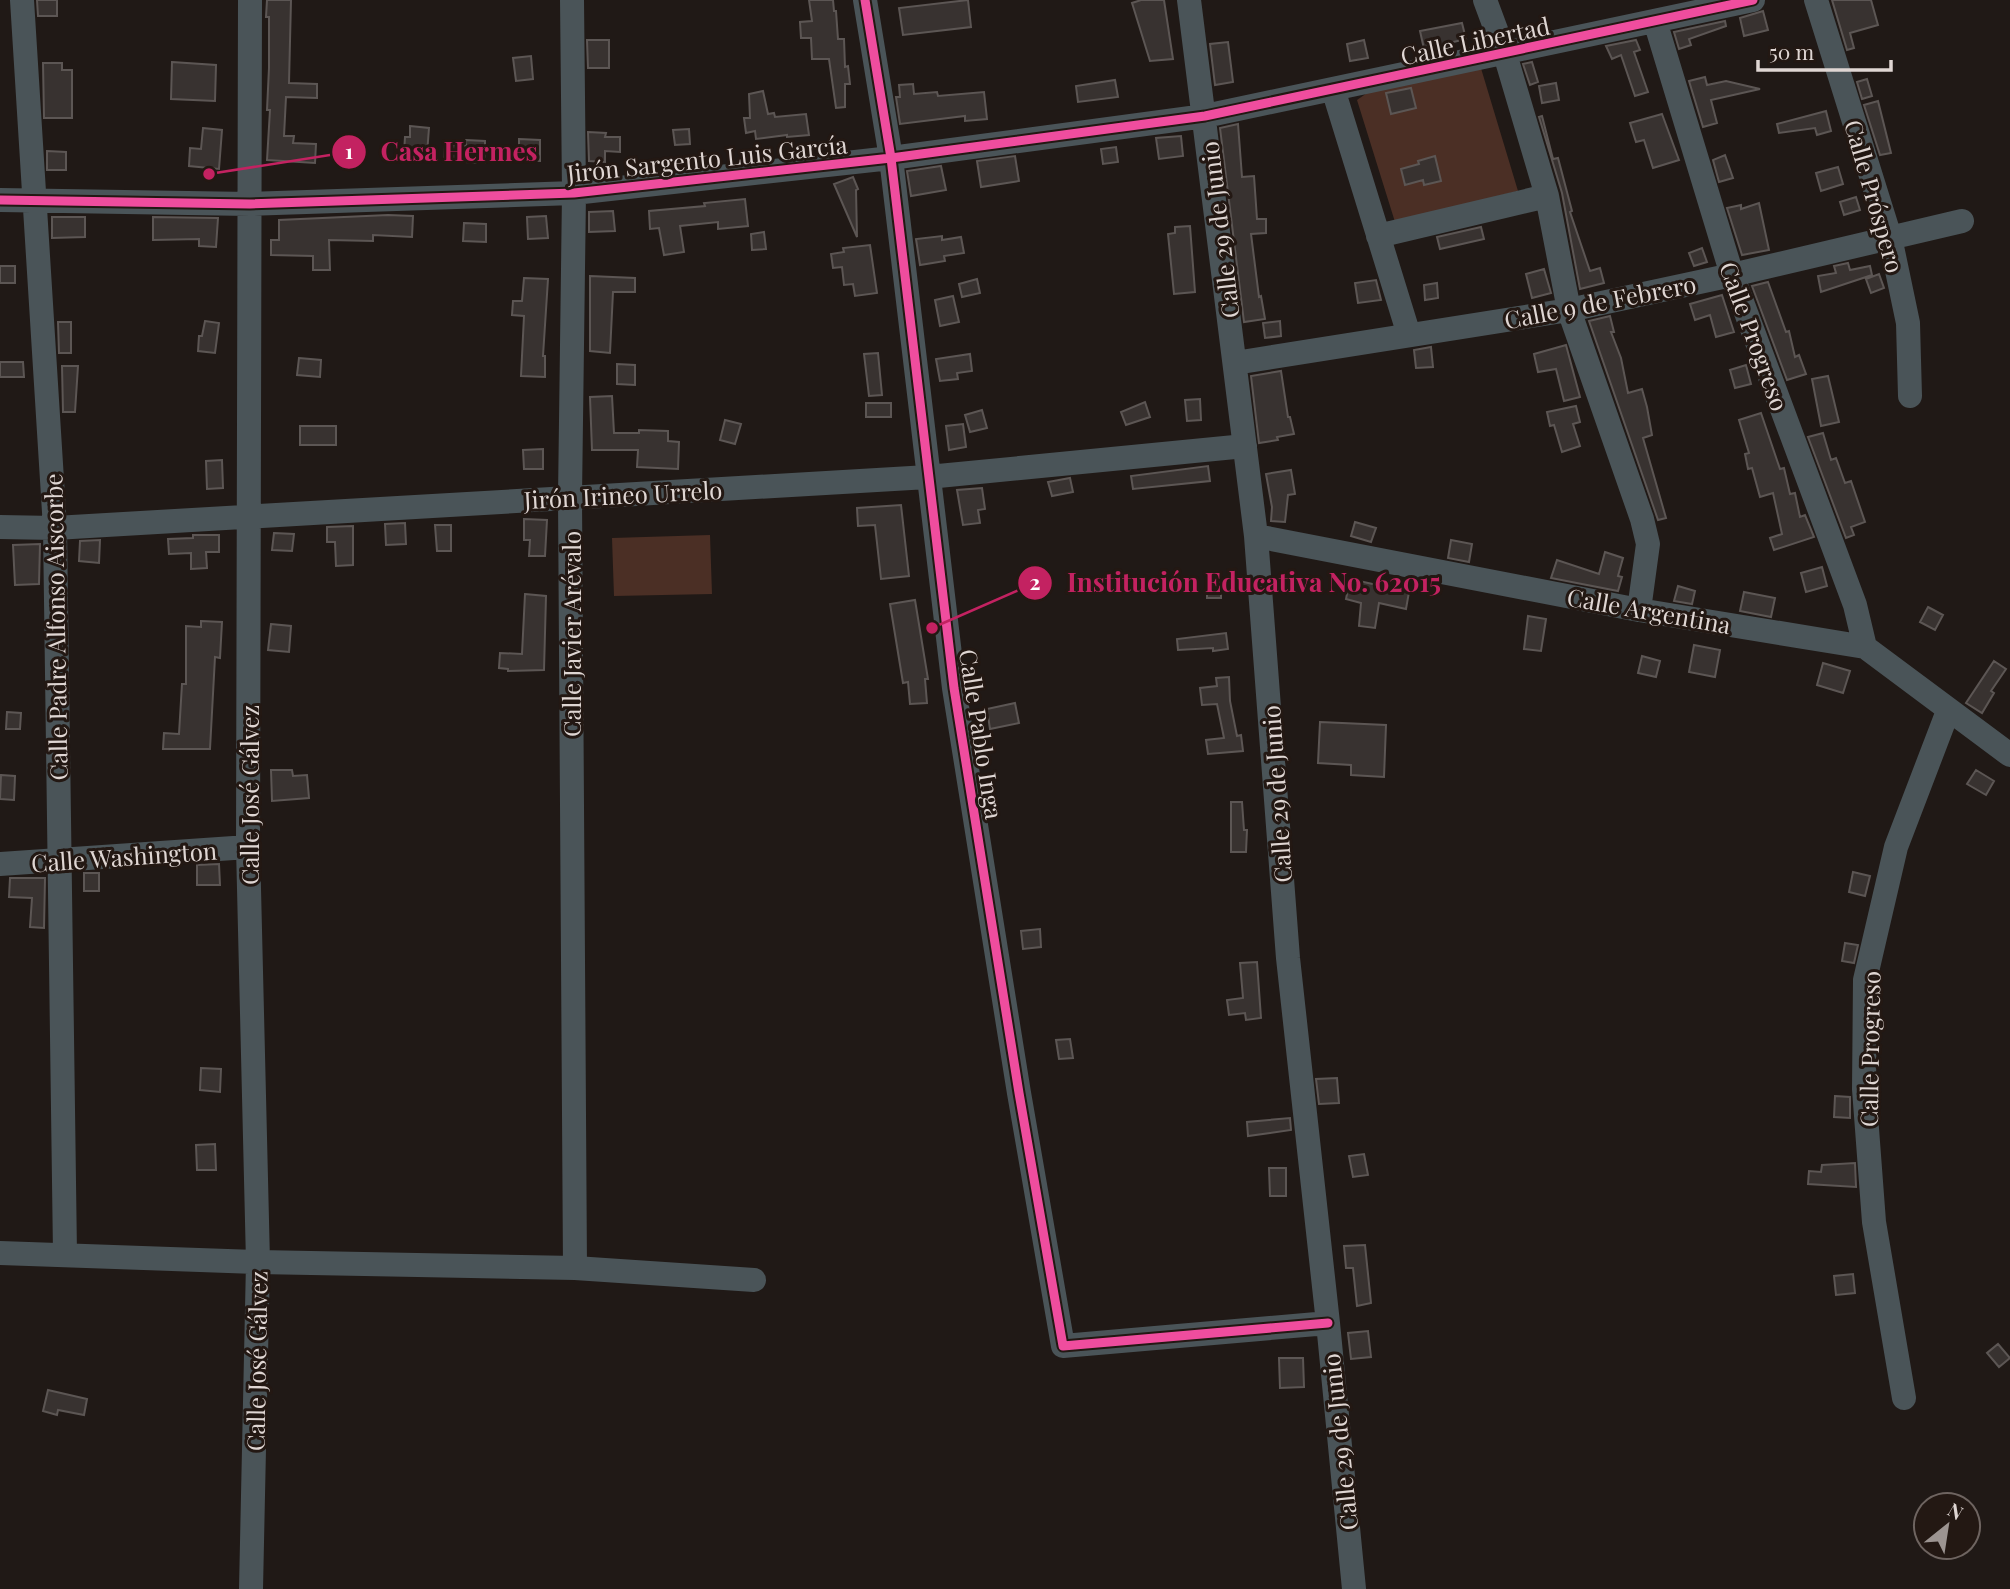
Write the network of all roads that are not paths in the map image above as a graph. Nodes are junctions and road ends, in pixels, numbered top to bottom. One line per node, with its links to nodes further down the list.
1 (22, 0): 17 (street, Calle Padre Alfonso Aiscorbe)
2 (250, 0): 18 (street, Calle José Gálvez)
3 (572, 0): 14 (street, Calle Javier Arévalo)
4 (865, 0): 13 (street, Calle Pablo Inga)
5 (1189, 0): 12 (street, Calle 29 de Junio)
6 (1485, 0): 10 (street)
7 (1752, 0): 9 (street, Calle Libertad)
8 (1816, 0): 21 (street, Calle Próspero)
9 (1655, 21): 10 (street, Calle Libertad); 22 (street, Calle Progreso)
10 (1505, 54): 11 (street, Calle Libertad); 15 (street)
11 (1333, 89): 12 (street, Calle Libertad); 20 (street)
12 (1205, 116): 13 (street, Jirón Sargento Luis García); 25 (street, Calle 29 de Junio)
13 (891, 158): 14 (street, Jirón Sargento Luis García); 28 (street, Calle Pablo Inga)
14 (574, 192): 18 (street, Jirón Sargento Luis García); 29 (street, Calle Javier Arévalo)
15 (1547, 196): 20 (street); 23 (street)
16 (0, 200): 17 (street, Jirón Sargento Luis García)
17 (35, 201): 18 (street, Jirón Sargento Luis García); 32 (street, Calle Padre Alfonso Aiscorbe)
18 (250, 204): 30 (street, Calle José Gálvez)
19 (1962, 221): 21 (street, Calle 9 de Febrero)
20 (1378, 236): 24 (street)
21 (1890, 237): 22 (street, Calle 9 de Febrero); 26 (street, Calle Próspero)
22 (1732, 275): 23 (street, Calle 9 de Febrero); 35 (street, Calle Progreso)
23 (1569, 310): 24 (street, Calle 9 de Febrero); 34 (street)
24 (1409, 335): 25 (street, Calle 9 de Febrero)
25 (1235, 363): 27 (street, Calle 29 de Junio)
26 (1910, 396)
27 (1245, 446): 28 (street, Jirón Irineo Urrelo); 33 (street, Calle 29 de Junio)
28 (928, 477): 29 (street, Jirón Irineo Urrelo); 46 (street, Calle Pablo Inga)
29 (570, 497): 30 (street, Jirón Irineo Urrelo); 44 (street, Calle Javier Arévalo)
30 (248, 516): 32 (street, Jirón Irineo Urrelo); 38 (street, Calle José Gálvez)
31 (0, 527): 32 (street, Jirón Irineo Urrelo)
32 (55, 528): 39 (street, Calle Padre Alfonso Aiscorbe)
33 (1256, 536): 34 (street, Calle Argentina); 46 (street, Calle 29 de Junio)
34 (1639, 610): 35 (street, Calle Argentina)
35 (1865, 647): 36 (street, Calle Argentina)
36 (1948, 711): 37 (street, Calle Argentina); 47 (street, Calle Progreso)
37 (2010, 755)
38 (248, 847): 39 (street, Calle Washington); 43 (street, Calle José Gálvez)
39 (60, 860): 40 (street, Calle Washington); 42 (street, Calle Padre Alfonso Aiscorbe)
40 (0, 864)
41 (0, 1253): 42 (street)
42 (65, 1254): 43 (street)
43 (258, 1262): 44 (street); 48 (street, Calle José Gálvez)
44 (575, 1268): 45 (street)
45 (754, 1280)
46 (1328, 1323): 49 (street, Calle 29 de Junio)
47 (1904, 1398)
48 (251, 1589)
49 (1354, 1589)

